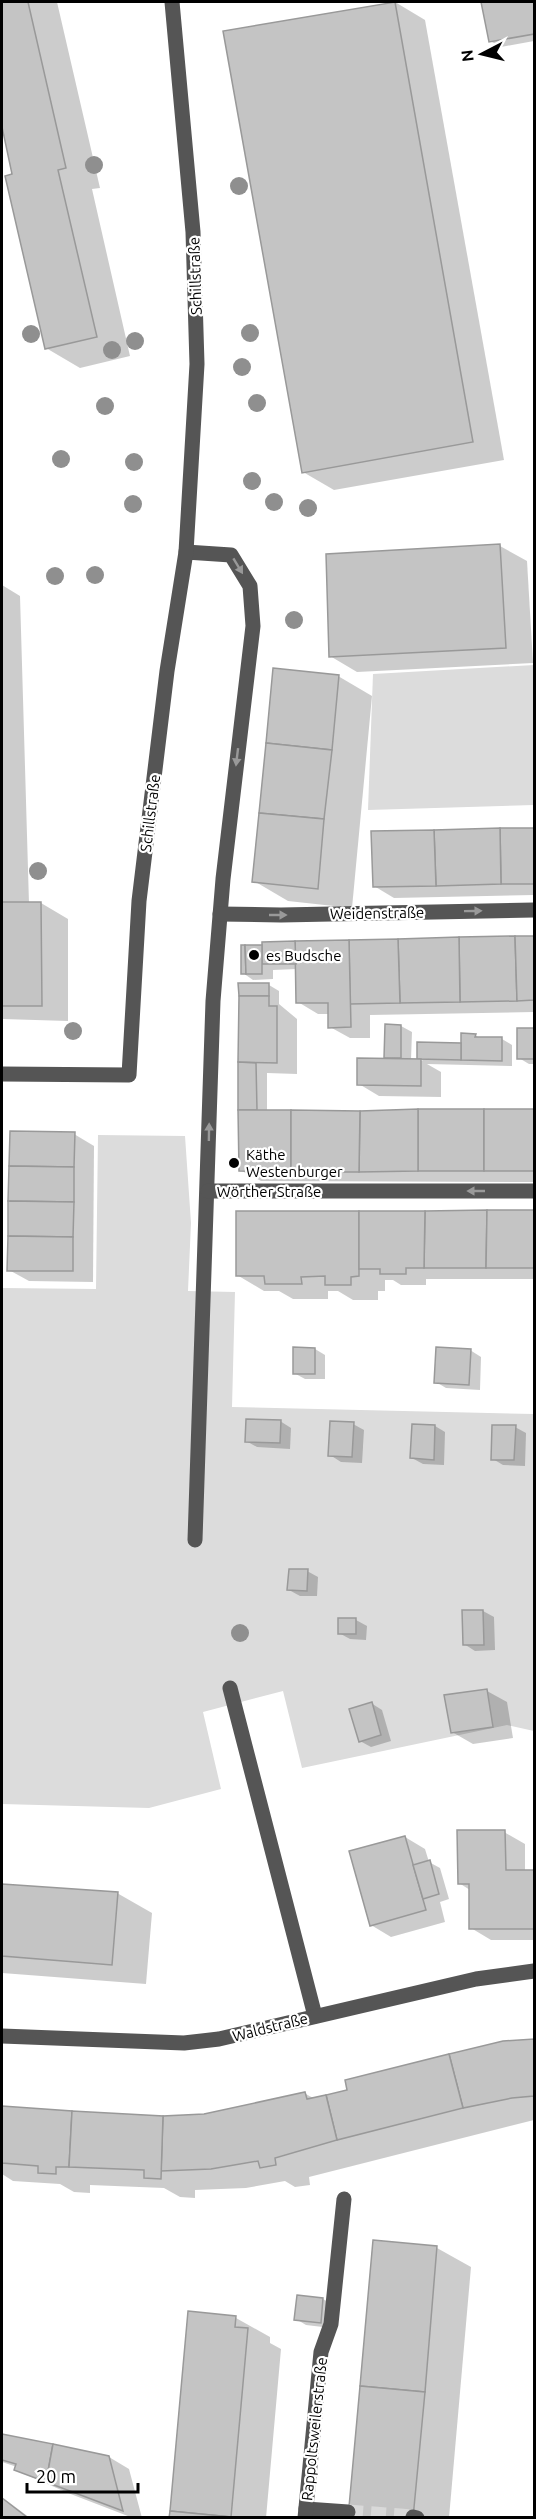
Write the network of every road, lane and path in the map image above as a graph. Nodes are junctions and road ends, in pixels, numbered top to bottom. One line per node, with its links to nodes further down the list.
1 (172, 2): 2 (street, Schillstraße)
2 (186, 552): 4 (street, one-way to 4); 5 (street, Schillstraße)
3 (534, 909): 4 (street, Weidenstraße, one-way to 3)
4 (220, 914): 6 (street, Wörther Straße, one-way to 4)
5 (2, 1074)
6 (208, 1191): 7 (street, Wörther Straße, one-way to 6); 8 (street)
7 (534, 1191)
8 (195, 1540)
9 (230, 1688): 11 (street)
10 (534, 1971): 11 (street, Waldstraße)
11 (315, 2016): 12 (street, Waldstraße)
12 (2, 2036)
13 (344, 2199): 15 (street, Rappoltsweilerstraße)
14 (348, 2512): 15 (street)
15 (306, 2513)

